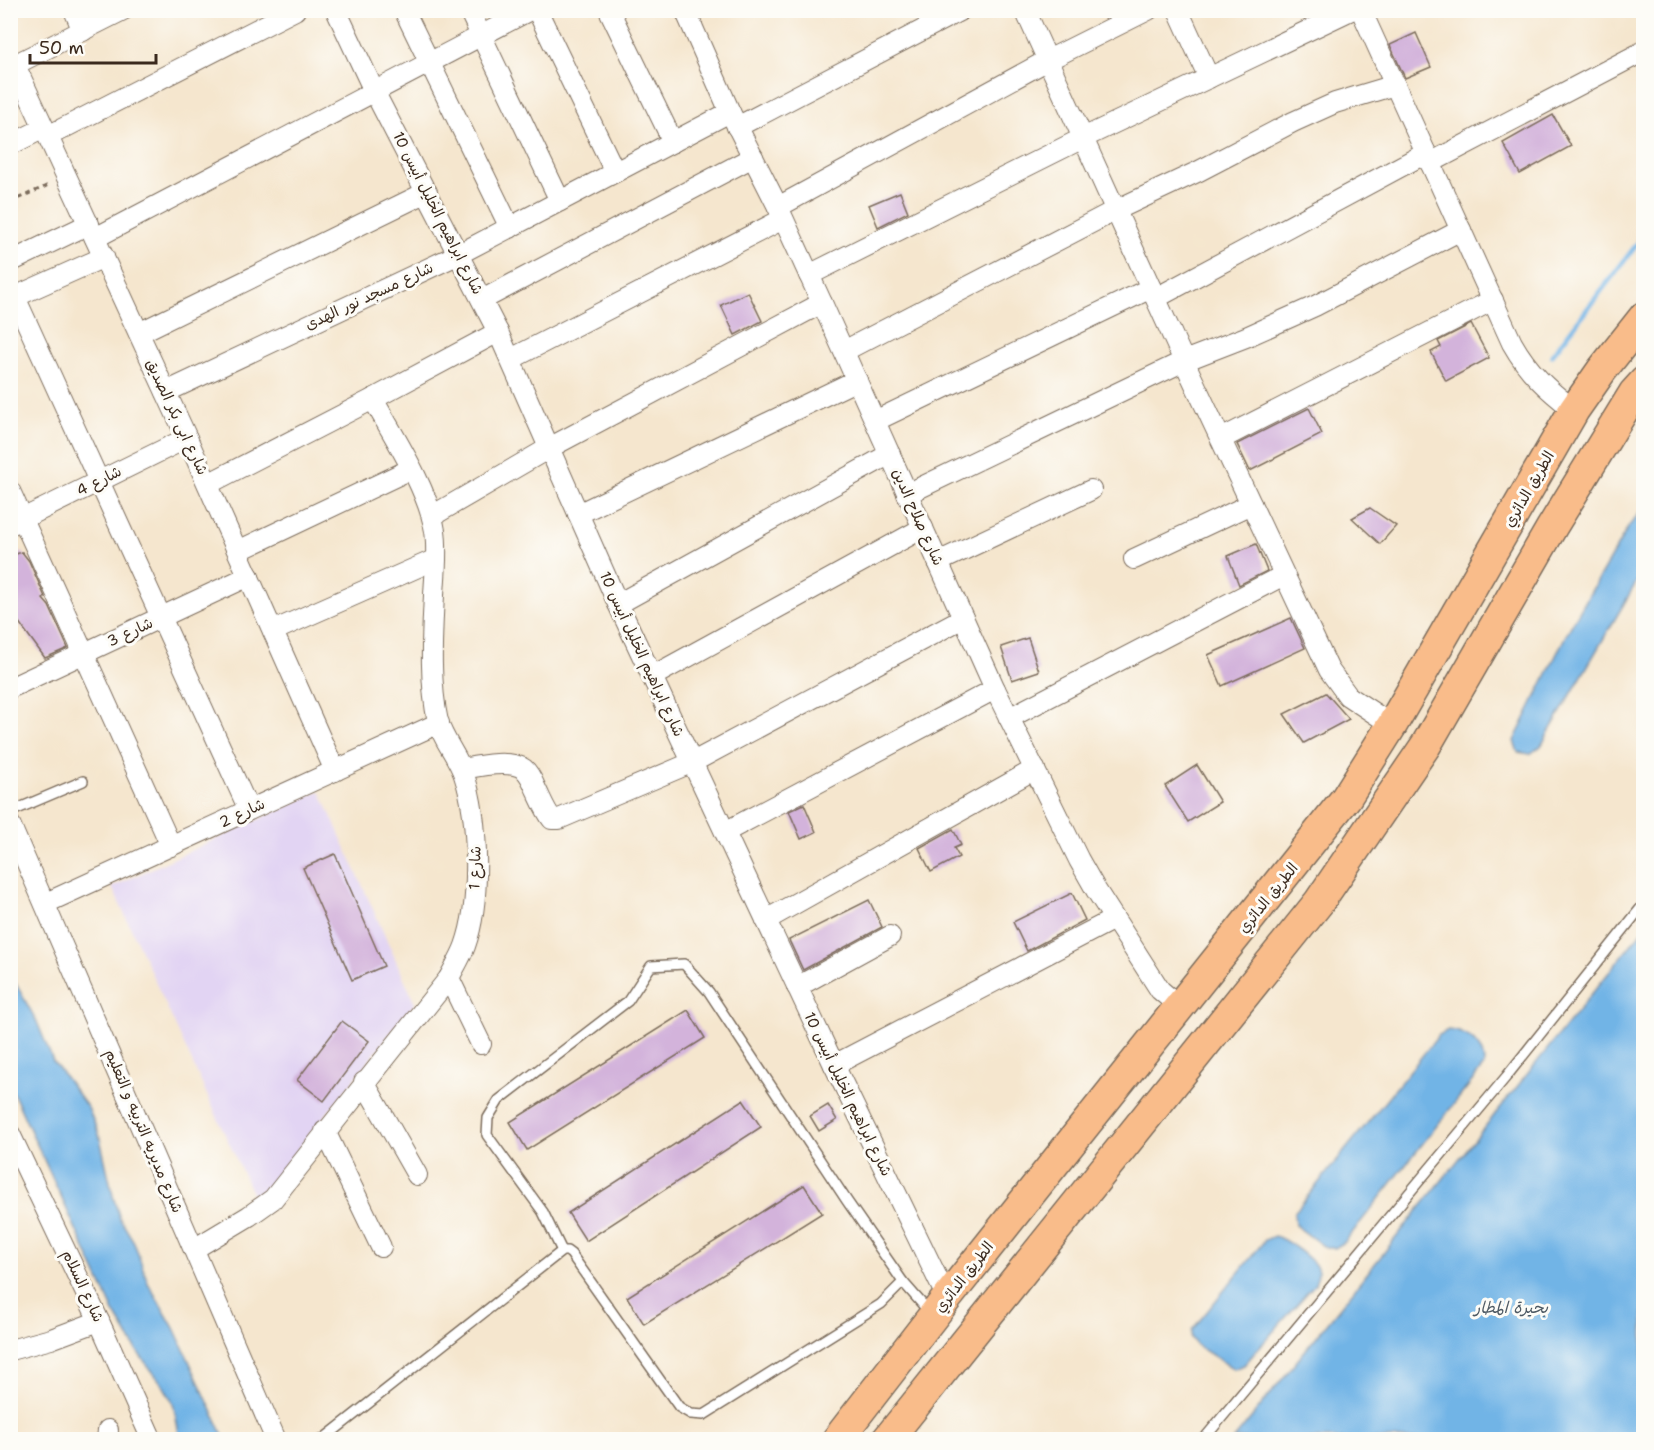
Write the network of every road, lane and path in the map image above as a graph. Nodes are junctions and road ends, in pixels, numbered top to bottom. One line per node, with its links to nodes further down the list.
1 (74, 10): 17 (street)
2 (123, 10): 17 (street)
3 (295, 10): 27 (street)
4 (336, 10): 25 (street, شارع ابراهيم الخليل أبيس 10)
5 (404, 10): 21 (street)
6 (469, 10): 18 (street)
7 (530, 10): 18 (street)
8 (537, 10): 33 (street)
9 (609, 10): 29 (street)
10 (685, 10): 26 (street, شارع صلاح الدين)
11 (961, 10): 26 (street, شارع مسجد نور الهدى)
12 (1025, 10): 20 (street)
13 (1148, 10): 20 (street)
14 (1178, 10): 23 (street)
15 (1351, 10): 23 (street)
16 (1361, 10): 24 (street)
17 (83, 31): 22 (street)
18 (481, 36): 21 (street); 36 (street)
19 (1644, 51): 32 (street)
20 (1048, 60): 28 (street); 39 (street)
21 (429, 62): 25 (street); 40 (street)
22 (13, 66): 27 (street, شارع ابى بكر الصديق)
23 (1209, 78): 28 (street)
24 (1395, 85): 32 (street); 38 (street)
25 (374, 91): 35 (street, شارع ابراهيم الخليل أبيس 10); 42 (street)
26 (734, 120): 29 (street, شارع مسجد نور الهدى); 31 (street, شارع صلاح الدين)
27 (46, 132): 30 (street); 34 (street, شارع ابى بكر الصديق)
28 (1083, 138): 38 (street); 46 (street)
29 (672, 142): 33 (street, شارع مسجد نور الهدى)
30 (10, 145)
31 (753, 157): 39 (street, شارع صلاح الدين); 49 (street)
32 (1428, 158): 41 (street); 47 (street)
33 (615, 172): 36 (street, شارع مسجد نور الهدى)
34 (67, 177): 37 (path); 42 (street, شارع ابى بكر الصديق)
35 (427, 192): 43 (street, شارع ابراهيم الخليل أبيس 10); 54 (street)
36 (560, 201): 40 (street, شارع مسجد نور الهدى)
37 (10, 202)
38 (1116, 210): 47 (street); 55 (street)
39 (781, 213): 46 (street, شارع صلاح الدين); 56 (street)
40 (510, 228): 43 (street, شارع مسجد نور الهدى)
41 (1461, 230): 50 (street); 57 (street)
42 (92, 231): 44 (street, شارع ابى بكر الصديق); 45 (street)
43 (459, 254): 49 (street, شارع ابراهيم الخليل أبيس 10); 60 (street, شارع مسجد نور الهدى)
44 (104, 257): 48 (street); 54 (street, شارع ابى بكر الصديق)
45 (10, 262)
46 (809, 275): 51 (street, شارع صلاح الدين)
47 (1154, 293): 57 (street); 63 (street)
48 (13, 298): 69 (street)
49 (482, 300): 53 (street, شارع ابراهيم الخليل أبيس 10)
50 (1493, 300): 62 (street); 65 (street)
51 (822, 303): 55 (street, شارع صلاح الدين); 66 (street)
52 (1644, 317): 62 (main road, الطريق الدائري)
53 (498, 332): 56 (street, شارع ابراهيم الخليل أبيس 10); 61 (street)
54 (139, 333): 60 (street, شارع ابى بكر الصديق)
55 (844, 351): 58 (street, شارع صلاح الدين)
56 (511, 359): 66 (street, شارع ابراهيم الخليل أبيس 10)
57 (1184, 361): 65 (street); 73 (street)
58 (857, 380): 63 (street, شارع صلاح الدين); 75 (street)
59 (1644, 382): 131 (main road)
60 (166, 393): 64 (street, شارع ابى بكر الصديق)
61 (373, 399): 68 (street, شارع 1); 70 (street)
62 (1574, 410): 95 (main road, الطريق الدائري)
63 (875, 421): 67 (street, شارع صلاح الدين)
64 (187, 438): 69 (street, شارع 4); 70 (street, شارع ابى بكر الصديق)
65 (1221, 439): 74 (street)
66 (549, 448): 75 (street, شارع ابراهيم الخليل أبيس 10); 76 (street)
67 (890, 454): 73 (street, شارع صلاح الدين); 85 (street)
68 (411, 469): 76 (street, شارع 1); 79 (street)
69 (99, 481): 77 (street, شارع 4); 86 (street)
70 (208, 484): 79 (street, شارع ابى بكر الصديق)
71 (1091, 490): 82 (street)
72 (10, 491): 77 (street)
73 (908, 494): 78 (street, شارع صلاح الدين)
74 (1251, 504): 81 (street); 83 (street)
75 (578, 514): 85 (street, شارع ابراهيم الخليل أبيس 10)
76 (432, 516): 80 (street, شارع 1)
77 (17, 522): 89 (street)
78 (923, 528): 82 (street, شارع صلاح الدين); 90 (street)
79 (238, 551): 84 (street, شارع ابى بكر الصديق)
80 (436, 559): 88 (street); 94 (street, شارع 1)
81 (1134, 559)
82 (938, 562): 87 (street, شارع صلاح الدين)
83 (1284, 575): 93 (street); 95 (street)
84 (249, 576): 86 (street, شارع 3); 88 (street, شارع ابى بكر الصديق)
85 (618, 604): 90 (street, شارع ابراهيم الخليل أبيس 10)
86 (162, 617): 89 (street, شارع 3); 101 (street)
87 (963, 618): 92 (street, شارع صلاح الدين); 96 (street)
88 (273, 631): 99 (street, شارع ابى بكر الصديق)
89 (84, 654): 91 (street, شارع 3); 105 (street)
90 (653, 676): 96 (street, شارع ابراهيم الخليل أبيس 10)
91 (10, 688)
92 (995, 689): 93 (street, شارع صلاح الدين); 104 (street)
93 (1009, 718): 98 (street, شارع صلاح الدين)
94 (439, 723): 97 (street, شارع 1); 99 (street, شارع 2)
95 (1392, 725): 113 (main road, الطريق الدائري)
96 (693, 762): 97 (street); 104 (street, شارع ابراهيم الخليل أبيس 10)
97 (462, 769): 111 (street, شارع 1)
98 (1035, 769): 108 (street, شارع صلاح الدين); 109 (street)
99 (335, 771): 101 (street, شارع 2)
100 (83, 780): 102 (lane)
101 (249, 810): 105 (street, شارع 2)
102 (10, 812)
103 (10, 824): 106 (street, شارع مديريه التربيه و التعليم)
104 (725, 832): 109 (street, شارع ابراهيم الخليل أبيس 10)
105 (171, 846): 106 (street, شارع 2)
106 (46, 903): 121 (street, شارع مديريه التربيه و التعليم)
107 (1644, 904): 132 (lane)
108 (1114, 919): 113 (street, شارع صلاح الدين); 115 (street)
109 (766, 920): 112 (street, شارع ابراهيم الخليل أبيس 10)
110 (890, 936): 112 (street)
111 (449, 978): 114 (street); 116 (street, شارع 1)
112 (797, 987): 115 (street, شارع ابراهيم الخليل أبيس 10)
113 (1180, 1007): 124 (main road, الطريق الدائري)
114 (481, 1044)
115 (834, 1065): 124 (street, شارع ابراهيم الخليل أبيس 10)
116 (364, 1082): 117 (street, شارع 1); 119 (street)
117 (325, 1131): 120 (street); 121 (street, شارع 1)
118 (10, 1134): 125 (street, شارع السلام)
119 (417, 1175)
120 (381, 1246)
121 (194, 1249): 128 (street, شارع مديريه التربيه و التعليم)
122 (562, 1251): 123 (lane); 123 (lane); 129 (lane)
123 (903, 1282): 124 (lane)
124 (940, 1307): 130 (main road, الطريق الدائري)
125 (99, 1321): 126 (street); 127 (street, شارع السلام)
126 (10, 1350)
127 (152, 1440)
128 (276, 1440)
129 (322, 1440)
130 (837, 1440)
131 (887, 1440)
132 (1203, 1440)

